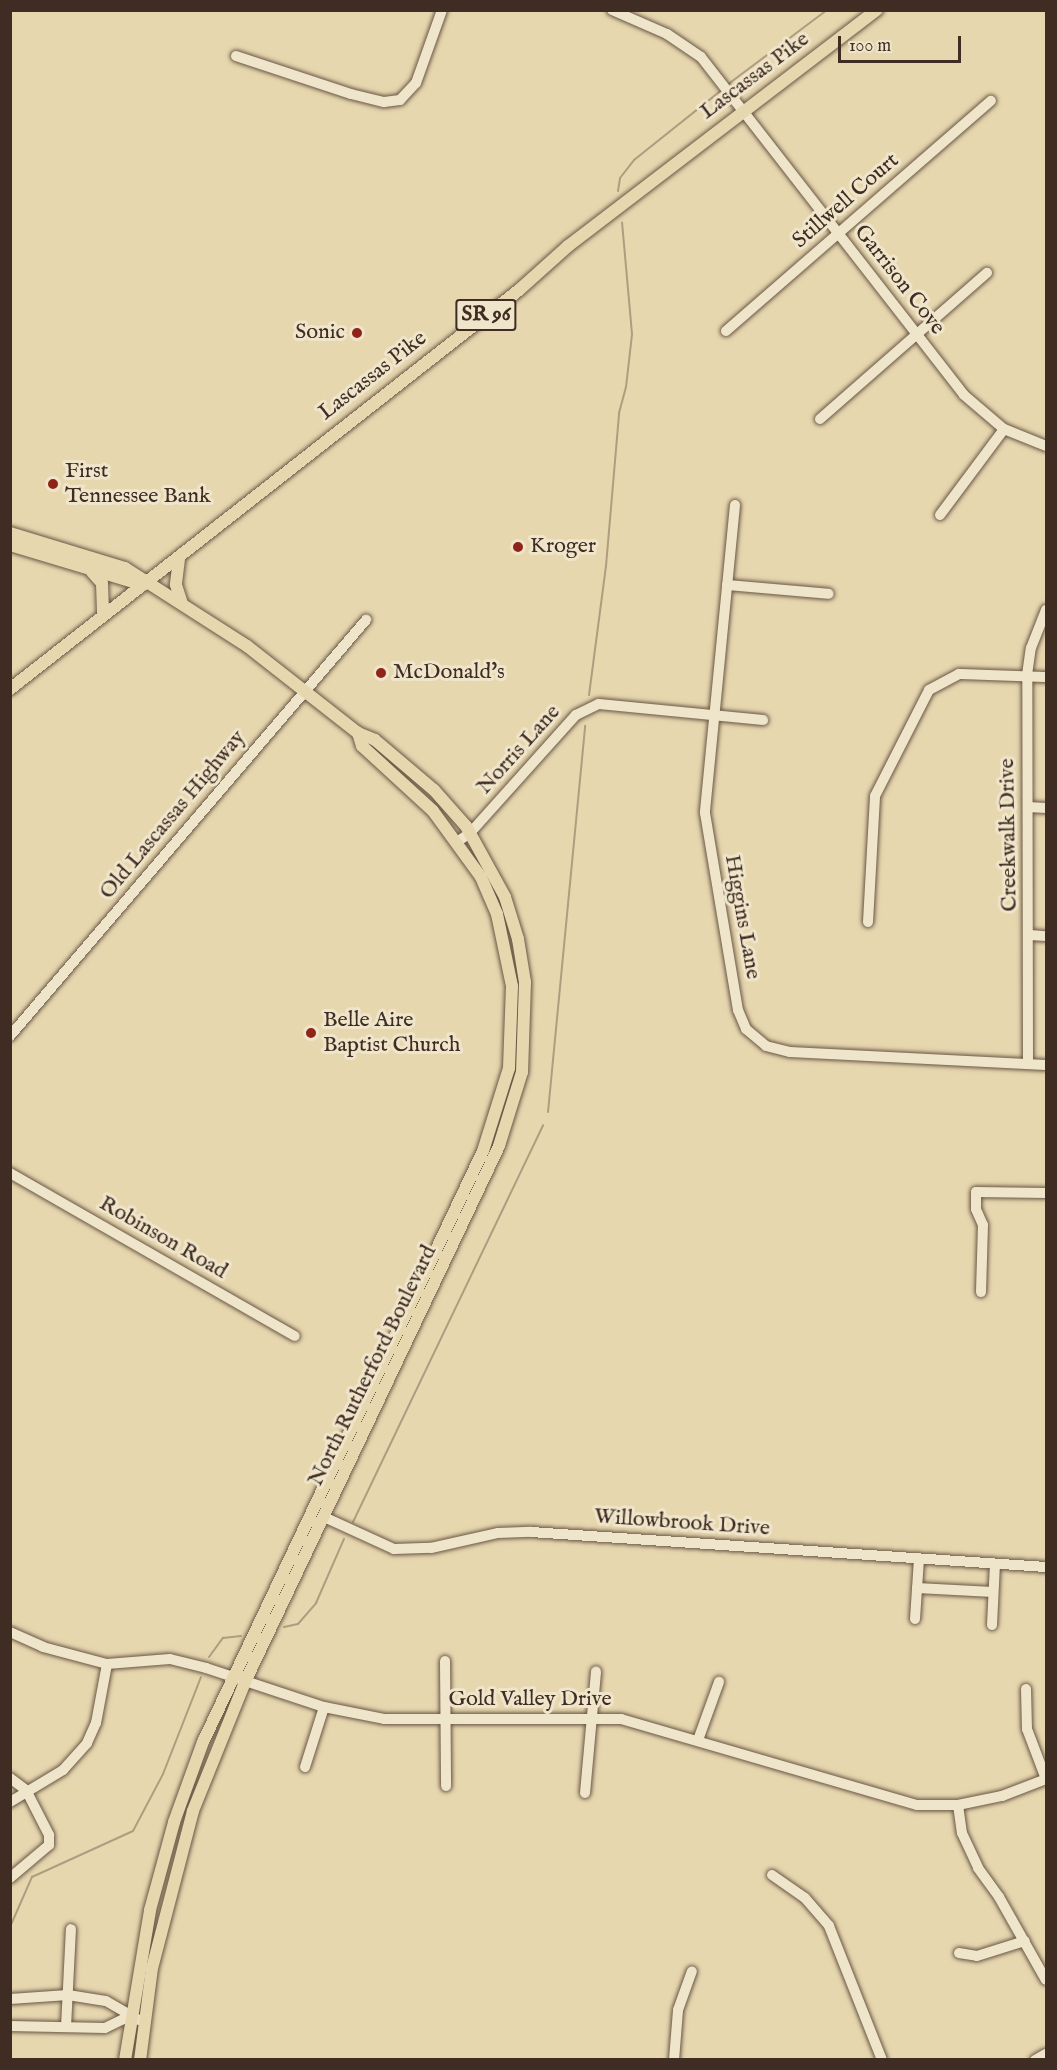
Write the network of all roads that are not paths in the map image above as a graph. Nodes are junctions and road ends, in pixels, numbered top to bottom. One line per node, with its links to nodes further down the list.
1 (442, 10): 4 (street)
2 (612, 10): 6 (street, Garrison Cove)
3 (877, 10): 6 (main road, Lascassas Pike / SR 96)
4 (236, 56)
5 (991, 101): 7 (street, Stillwell Court)
6 (741, 112): 7 (street, Garrison Cove); 18 (main road, Lascassas Pike / SR 96)
7 (837, 233): 9 (street, Stillwell Court); 10 (street, Garrison Cove)
8 (987, 273): 10 (street)
9 (726, 331)
10 (916, 333): 11 (street); 12 (street, Garrison Cove)
11 (820, 419)
12 (1004, 429): 13 (street, Garrison Cove); 15 (street)
13 (1047, 446)
14 (735, 505): 21 (street, Higgins Lane)
15 (940, 515)
16 (10, 533): 20 (main road)
17 (10, 545): 19 (main road)
18 (179, 559): 20 (main road, Lascassas Pike / SR 96); 23 (main road)
19 (89, 569): 20 (main road); 25 (main road)
20 (147, 585): 23 (main road, North Rutherford Boulevard); 25 (main road, Lascassas Pike / SR 96)
21 (727, 585): 22 (street); 31 (street, Higgins Lane)
22 (829, 594)
23 (182, 604): 30 (main road, North Rutherford Boulevard)
24 (1047, 610): 27 (street, Creekwalk Drive)
25 (103, 613): 29 (main road, Lascassas Pike / SR 96)
26 (366, 620): 30 (street, Old Lascassas Highway)
27 (1027, 675): 28 (street); 34 (street, Creekwalk Drive); 38 (street)
28 (1047, 677)
29 (10, 689)
30 (304, 690): 33 (main road, North Rutherford Boulevard); 41 (street, Old Lascassas Highway)
31 (714, 714): 32 (street, Norris Lane); 36 (street, Norris Lane); 42 (street, Higgins Lane)
32 (763, 720)
33 (358, 733): 36 (main road, North Rutherford Boulevard); 37 (main road, North Rutherford Boulevard)
34 (1028, 807): 35 (street); 39 (street, Creekwalk Drive)
35 (1047, 808)
36 (470, 833): 37 (street, Norris Lane); 48 (main road, North Rutherford Boulevard)
37 (457, 842): 60 (main road, North Rutherford Boulevard)
38 (868, 922)
39 (1029, 935): 40 (street); 42 (street, Creekwalk Drive)
40 (1047, 936)
41 (10, 1036)
42 (1028, 1064): 43 (street, Higgins Lane)
43 (1047, 1065)
44 (10, 1173): 47 (street, Robinson Road)
45 (1047, 1194): 46 (street)
46 (981, 1292)
47 (295, 1336)
48 (324, 1517): 49 (street, Willowbrook Drive); 61 (main road, North Rutherford Boulevard)
49 (919, 1559): 50 (street, Willowbrook Drive); 52 (street)
50 (995, 1564): 51 (street, Willowbrook Drive); 53 (street)
51 (1047, 1567)
52 (917, 1588): 53 (street); 54 (street)
53 (993, 1592): 55 (street)
54 (915, 1619)
55 (992, 1624)
56 (10, 1632): 58 (street, Gold Valley Drive)
57 (445, 1661): 66 (street)
58 (107, 1664): 60 (street, Gold Valley Drive); 72 (street)
59 (596, 1671): 65 (street)
60 (233, 1677): 61 (street, Gold Valley Drive); 78 (main road, North Rutherford Boulevard)
61 (245, 1682): 64 (street, Gold Valley Drive); 79 (main road, North Rutherford Boulevard)
62 (719, 1682): 67 (street)
63 (1026, 1689): 70 (street)
64 (324, 1707): 66 (street, Gold Valley Drive); 68 (street)
65 (592, 1718): 66 (street, Gold Valley Drive); 67 (street, Gold Valley Drive); 73 (street)
66 (446, 1720): 71 (street)
67 (698, 1740): 75 (street, Gold Valley Drive)
68 (305, 1767)
69 (10, 1778): 72 (street)
70 (1046, 1779): 75 (street, Gold Valley Drive)
71 (446, 1786)
72 (26, 1790): 74 (street); 77 (street)
73 (585, 1792)
74 (10, 1802)
75 (958, 1805): 81 (street)
76 (772, 1875): 95 (street)
77 (10, 1878)
78 (153, 1896): 79 (main road); 87 (main road, North Rutherford Boulevard)
79 (168, 1900): 88 (main road, North Rutherford Boulevard)
80 (71, 1929): 85 (street)
81 (1025, 1941): 82 (street); 84 (street)
82 (959, 1953)
83 (693, 1971): 94 (street)
84 (1047, 1980)
85 (68, 1995): 86 (street); 87 (street); 90 (street)
86 (10, 1999)
87 (130, 2016): 88 (street); 90 (street); 92 (main road, North Rutherford Boulevard)
88 (143, 2022): 93 (main road, North Rutherford Boulevard)
89 (10, 2026): 90 (street)
90 (66, 2027)
91 (1047, 2054): 96 (street)
92 (125, 2060)
93 (140, 2060)
94 (674, 2060)
95 (882, 2060)
96 (1035, 2060)

